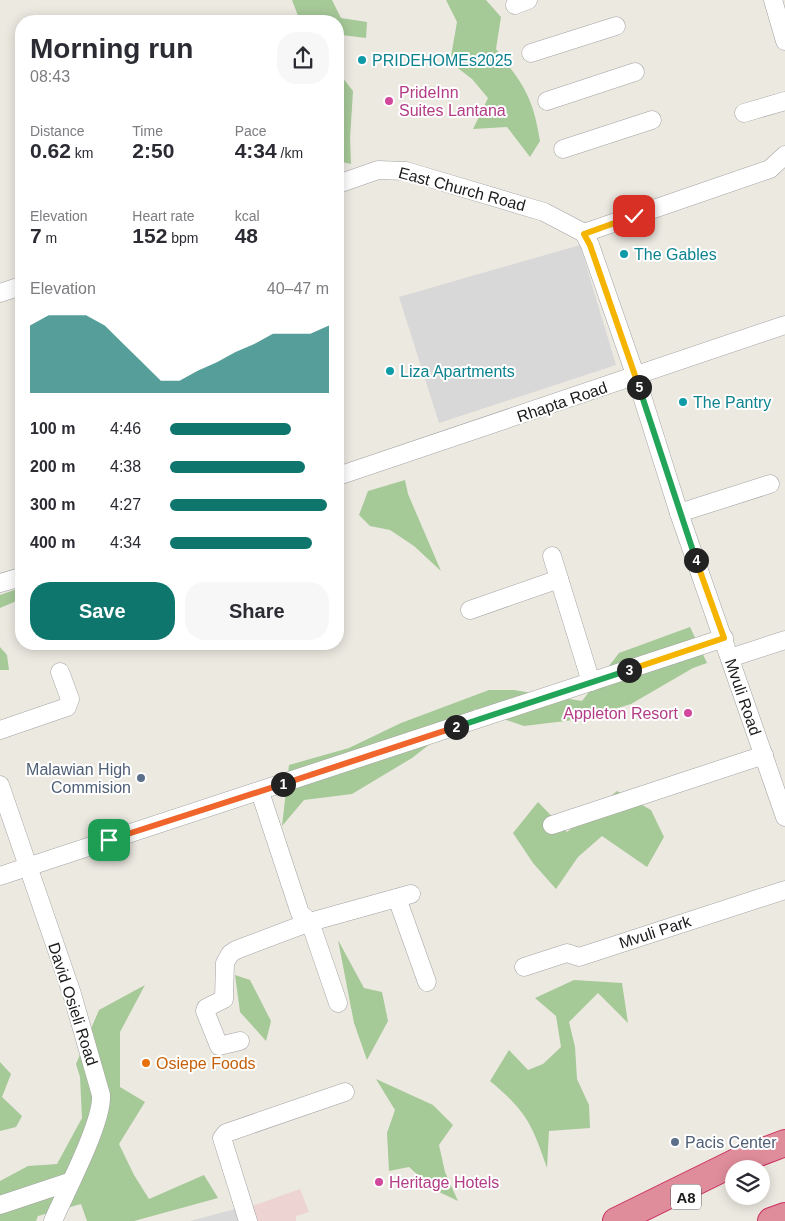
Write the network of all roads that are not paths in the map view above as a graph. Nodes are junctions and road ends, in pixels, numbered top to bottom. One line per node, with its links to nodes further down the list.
1 (773, 0): 3 (street)
2 (616, 26): 4 (street)
3 (785, 41)
4 (531, 54)
5 (635, 72): 6 (street)
6 (547, 101)
7 (785, 101): 8 (street)
8 (744, 113)
9 (652, 120): 10 (street)
10 (563, 149)
11 (785, 155): 13 (street)
12 (344, 182): 13 (street, East Church Road)
13 (584, 234): 17 (street)
14 (15, 288): 15 (street)
15 (0, 293)
16 (785, 324): 17 (street, Rhapta Road)
17 (636, 376): 18 (street, Rhapta Road); 20 (street, Mvuli Road)
18 (344, 474)
19 (770, 484): 20 (street)
20 (679, 513): 26 (street, Mvuli Road)
21 (552, 556): 22 (street)
22 (559, 579): 25 (street); 30 (street)
23 (15, 580): 24 (street)
24 (0, 584)
25 (470, 610)
26 (724, 638): 28 (street, Mvuli Road); 30 (street)
27 (785, 640): 28 (street)
28 (730, 658): 32 (street, Mvuli Road)
29 (60, 672): 31 (street)
30 (590, 682): 34 (street)
31 (0, 730)
32 (764, 755): 35 (street, Mvuli Road); 36 (street)
33 (0, 785): 37 (street, David Osieli Road)
34 (260, 792): 37 (street); 40 (street)
35 (785, 818)
36 (552, 825)
37 (26, 866): 38 (street); 50 (street, David Osieli Road)
38 (0, 876)
39 (785, 890): 41 (street, Mvuli Park)
40 (310, 922): 42 (street); 43 (street); 44 (street)
41 (524, 967)
42 (427, 982)
43 (338, 1003)
44 (240, 1041)
45 (345, 1092): 54 (street)
46 (785, 1142): 55 (highway)
47 (785, 1157): 48 (highway)
48 (770, 1162)
49 (725, 1180): 56 (highway, A8)
50 (69, 1182): 51 (street); 53 (street, David Osieli Road)
51 (0, 1205)
52 (785, 1216): 57 (highway)
53 (52, 1221)
54 (248, 1221)
55 (616, 1221)
56 (641, 1221)
57 (771, 1221)

